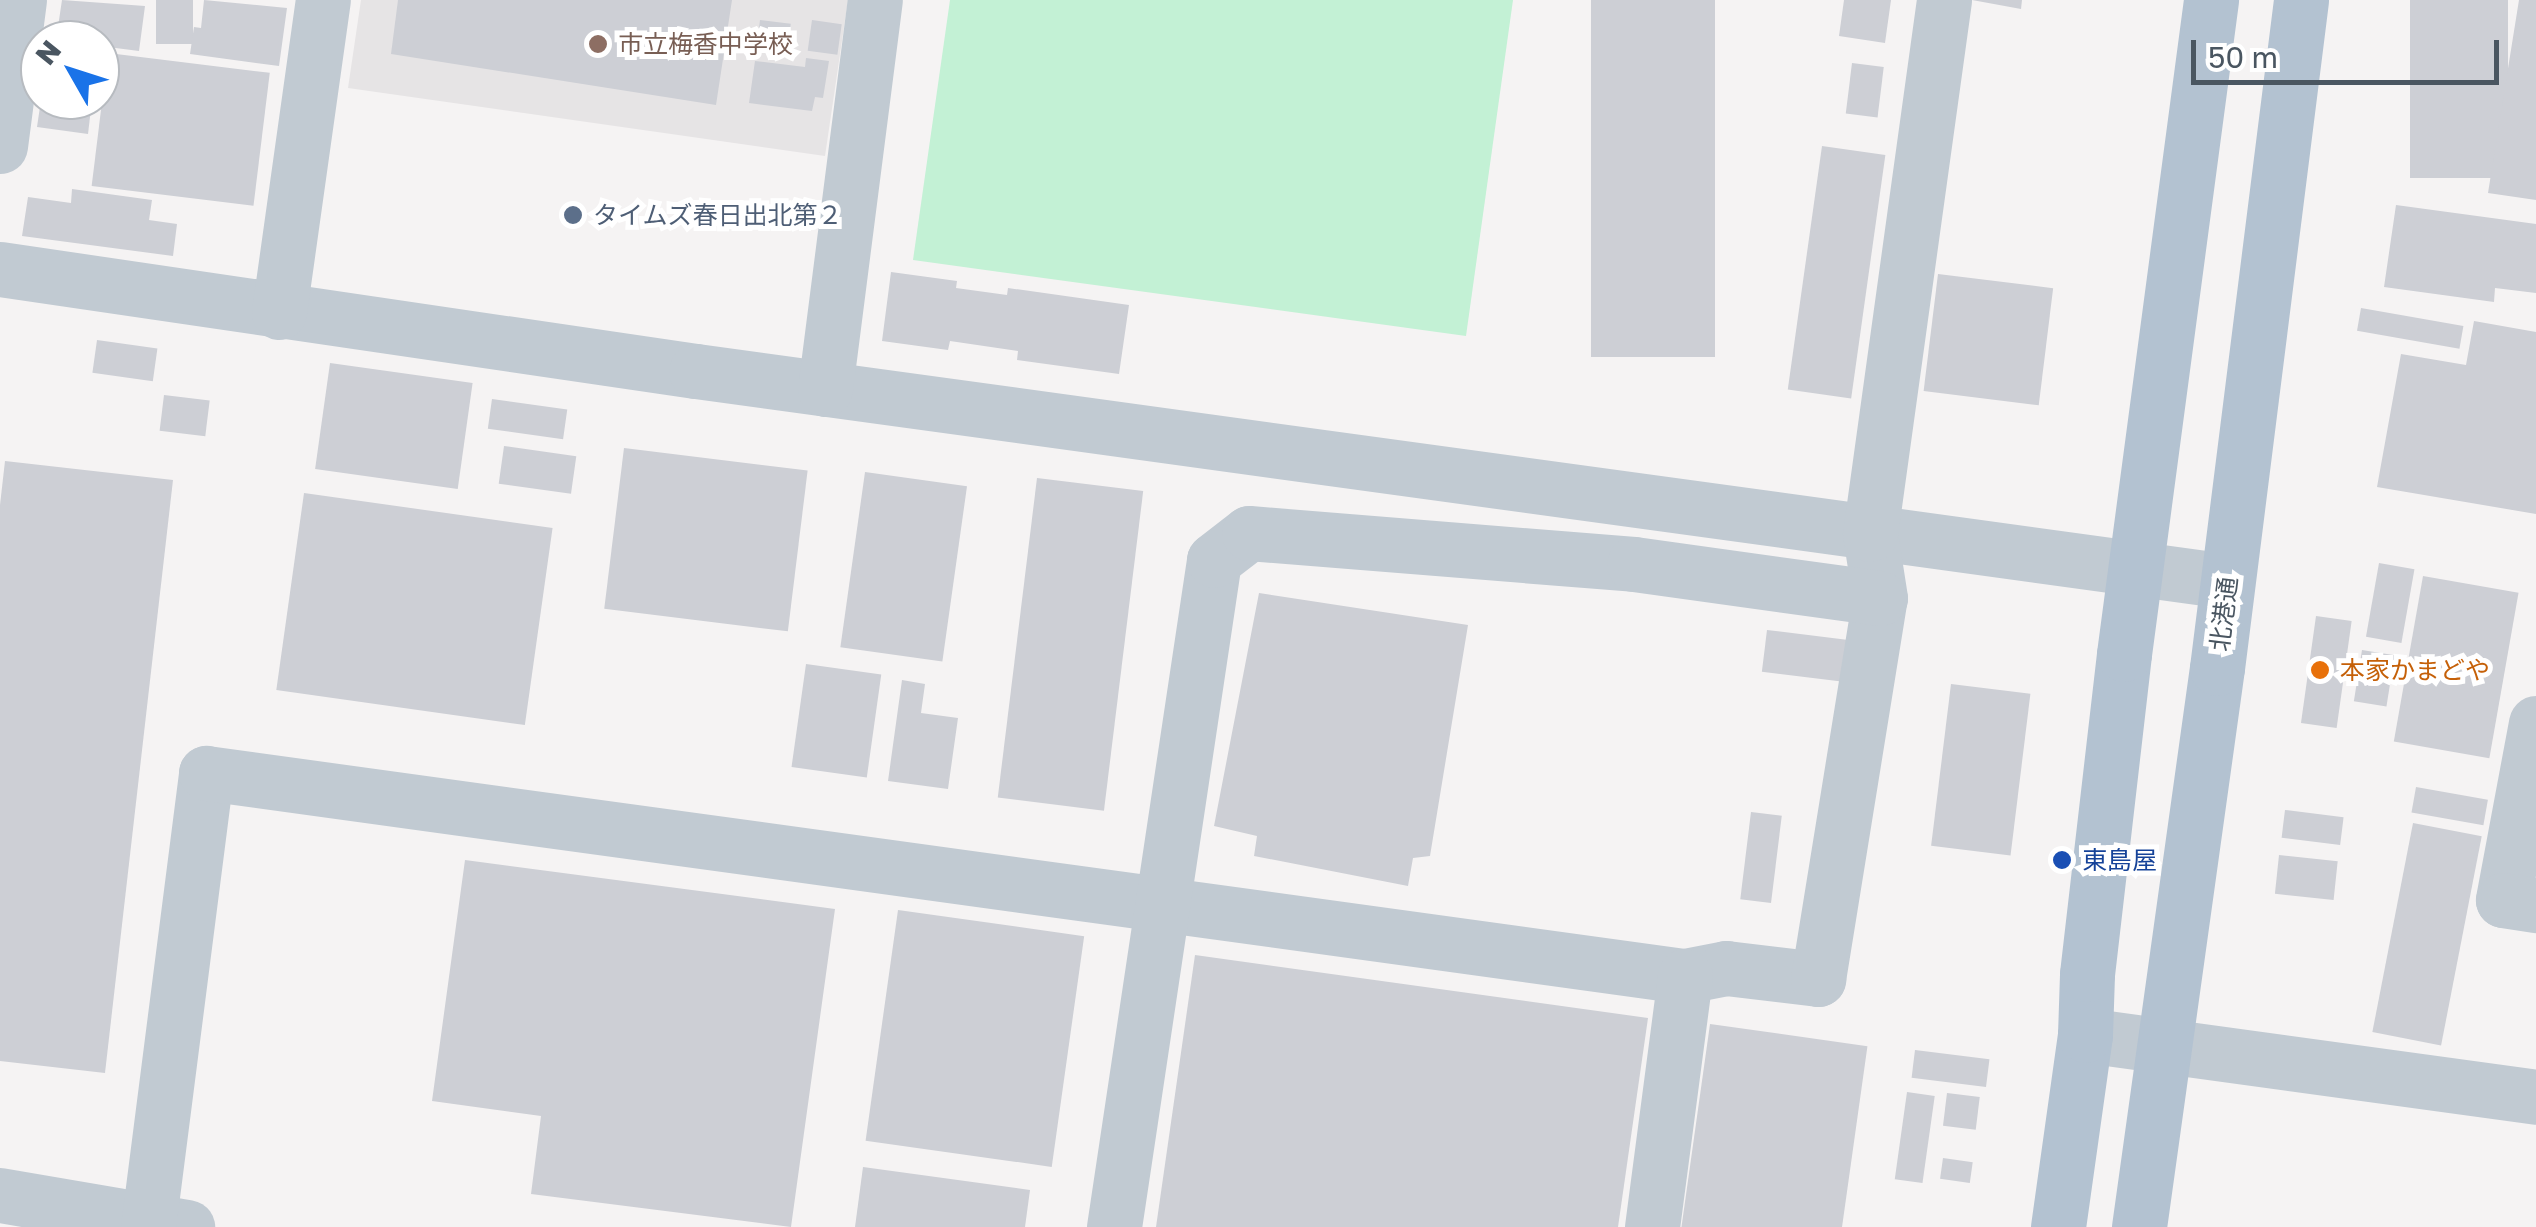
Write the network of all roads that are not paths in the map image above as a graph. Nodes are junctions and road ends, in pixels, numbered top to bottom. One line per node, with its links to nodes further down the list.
1 (19, 0): 7 (street)
2 (323, 0): 9 (street)
3 (876, 0): 10 (street)
4 (1944, 0): 11 (street)
5 (2211, 0): 12 (main road)
6 (2301, 0): 13 (main road, 北港通)
7 (0, 146)
8 (0, 269): 9 (street)
9 (279, 312): 10 (street)
10 (825, 388): 11 (street)
11 (1870, 534): 12 (street); 14 (street)
12 (2136, 568): 13 (street); 19 (main road)
13 (2228, 581): 20 (main road, 北港通)
14 (1880, 598): 16 (street); 18 (street)
15 (2536, 723): 17 (street)
16 (1163, 905): 18 (street); 23 (street); 24 (street)
17 (2536, 905)
18 (1685, 976): 25 (street)
19 (2084, 1036): 20 (street); 26 (main road)
20 (2162, 1048): 21 (street); 27 (main road, 北港通)
21 (2536, 1097)
22 (0, 1195): 23 (street)
23 (161, 1225)
24 (1114, 1227)
25 (1652, 1227)
26 (2058, 1227)
27 (2139, 1227)

